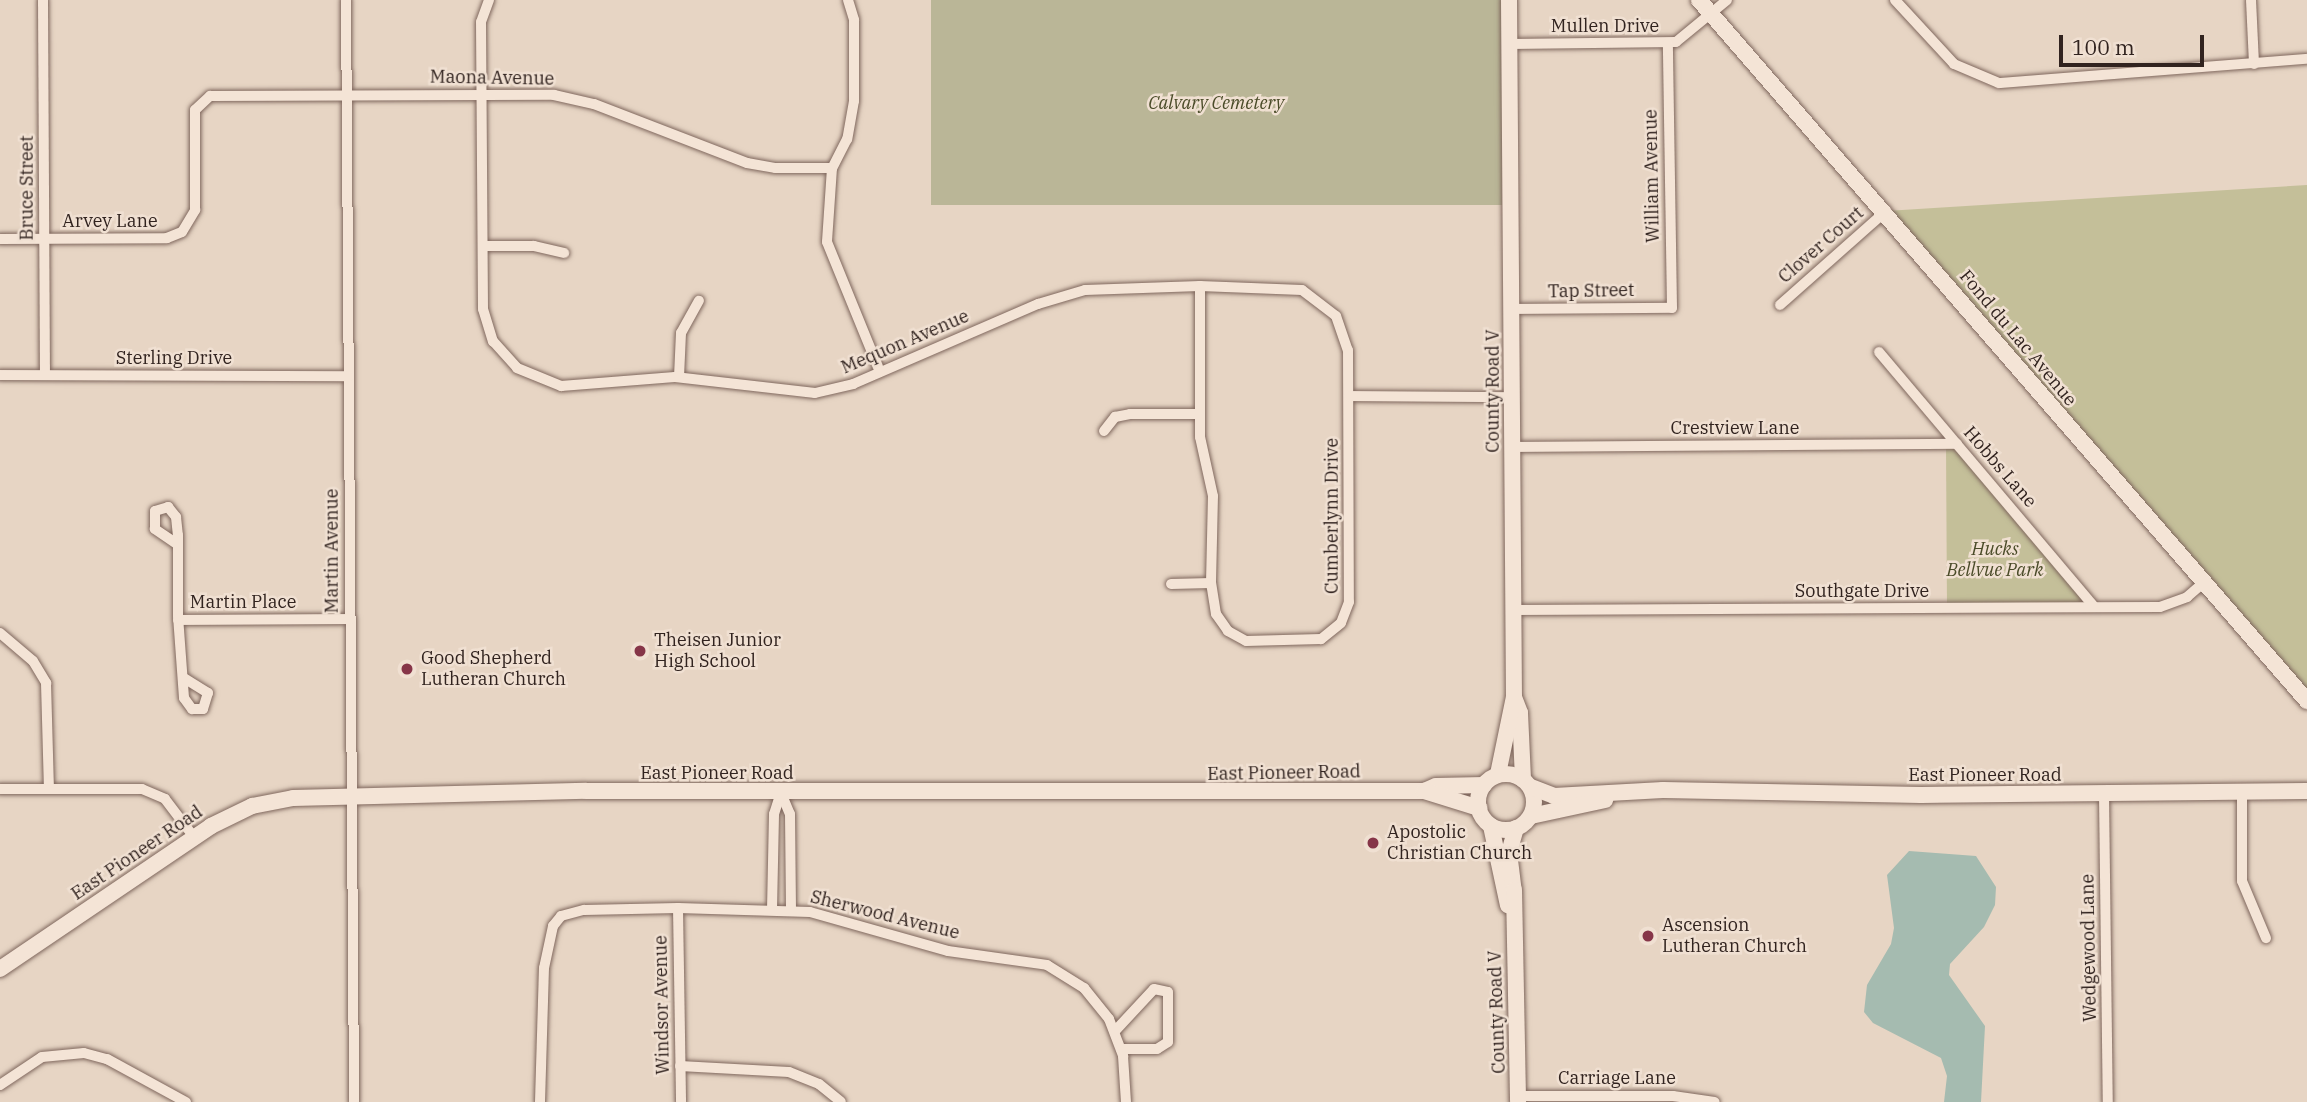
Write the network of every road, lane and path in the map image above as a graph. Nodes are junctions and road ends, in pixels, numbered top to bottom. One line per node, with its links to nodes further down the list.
1 (43, 0): 21 (street, Bruce Street)
2 (346, 0): 16 (street, Martin Avenue)
3 (489, 0): 15 (street, Mequon Avenue)
4 (848, 0): 18 (street)
5 (1509, 0): 11 (main road, County Road V)
6 (1699, 0): 10 (main road, Fond du Lac Avenue)
7 (1727, 0): 10 (street, Mullen Drive)
8 (1895, 0): 14 (street)
9 (2251, 0): 14 (street)
10 (1711, 14): 12 (street, Mullen Drive); 19 (main road, Fond du Lac Avenue)
11 (1510, 44): 12 (street, Mullen Drive); 28 (main road, County Road V)
12 (1668, 44): 27 (street, William Avenue)
13 (2307, 59): 14 (street)
14 (2254, 64)
15 (482, 94): 16 (street, Maona Avenue); 18 (street, Maona Avenue); 22 (street, Mequon Avenue)
16 (347, 95): 17 (street, Maona Avenue); 33 (street, Martin Avenue)
17 (195, 116): 21 (street, Arvey Lane)
18 (832, 168): 30 (street)
19 (1886, 211): 26 (street, Clover Court); 43 (main road, Fond du Lac Avenue)
20 (0, 239): 21 (street, Arvey Lane)
21 (44, 239): 32 (street, Bruce Street)
22 (483, 247): 23 (street); 34 (street, Mequon Avenue)
23 (564, 253)
24 (1200, 286): 30 (street, Mequon Avenue); 35 (street, Mequon Avenue); 37 (street, Cumberlynn Drive)
25 (699, 301): 34 (street)
26 (1780, 305)
27 (1672, 307): 28 (street, Tap Street)
28 (1511, 309): 36 (main road, County Road V)
29 (1879, 352): 39 (street, Hobbs Lane)
30 (880, 372): 34 (street, Mequon Avenue)
31 (0, 374): 32 (street, Sterling Drive)
32 (45, 375): 33 (street, Sterling Drive)
33 (348, 376): 47 (street, Martin Avenue)
34 (679, 377)
35 (1349, 396): 36 (street); 42 (street, Cumberlynn Drive)
36 (1511, 397): 40 (main road, County Road V)
37 (1200, 414): 38 (street); 42 (street, Cumberlynn Drive)
38 (1104, 431)
39 (1957, 444): 40 (street, Crestview Lane); 45 (street, Hobbs Lane)
40 (1512, 447): 46 (main road, County Road V)
41 (177, 544): 48 (street, Martin Place)
42 (1211, 583): 44 (street)
43 (2203, 583): 45 (street, Southgate Drive); 52 (main road, Fond du Lac Avenue)
44 (1171, 584)
45 (2094, 606): 46 (street, Southgate Drive)
46 (1513, 610): 51 (main road, County Road V)
47 (350, 619): 48 (street, Martin Place); 63 (street, Martin Avenue)
48 (178, 620): 50 (street, Martin Place)
49 (0, 633): 57 (street)
50 (184, 678)
51 (1514, 697): 53 (main road); 54 (main road, County Road V)
52 (2307, 701)
53 (1498, 774): 54 (main road); 55 (main road)
54 (1527, 783): 58 (main road); 66 (main road)
55 (1484, 785): 59 (main road); 65 (main road)
56 (0, 789): 57 (street)
57 (49, 789): 69 (street)
58 (1663, 790): 64 (main road, East Pioneer Road); 66 (main road)
59 (1424, 791): 61 (main road, East Pioneer Road); 65 (main road, East Pioneer Road)
60 (2307, 791): 62 (main road, East Pioneer Road)
61 (781, 793): 63 (main road, East Pioneer Road); 71 (street); 72 (street)
62 (2242, 793): 64 (main road, East Pioneer Road); 74 (street)
63 (354, 794): 69 (main road, East Pioneer Road); 83 (street, Martin Avenue)
64 (2104, 794): 89 (street, Wedgewood Lane)
65 (1479, 808): 67 (main road)
66 (1531, 816): 68 (main road)
67 (1491, 826): 68 (main road); 73 (main road, County Road V)
68 (1516, 828): 73 (main road, County Road V)
69 (194, 836): 75 (main road, East Pioneer Road)
70 (678, 908): 71 (street, Sherwood Avenue); 78 (street, Windsor Avenue); 84 (street, Sherwood Avenue)
71 (772, 909): 72 (street, Sherwood Avenue)
72 (791, 910): 76 (street, Sherwood Avenue)
73 (1513, 921): 80 (main road, County Road V)
74 (2266, 938)
75 (0, 969)
76 (1115, 1031): 77 (street, Sherwood Avenue); 77 (street)
77 (1121, 1049): 87 (street, Sherwood Avenue)
78 (680, 1066): 85 (street, Windsor Avenue); 86 (street)
79 (0, 1085): 82 (street)
80 (1518, 1099): 81 (street, Carriage Lane)
81 (1658, 1099): 88 (street, Carriage Lane)
82 (186, 1102)
83 (354, 1102)
84 (540, 1102)
85 (681, 1102)
86 (841, 1102)
87 (1126, 1102)
88 (1715, 1102)
89 (2108, 1102)

